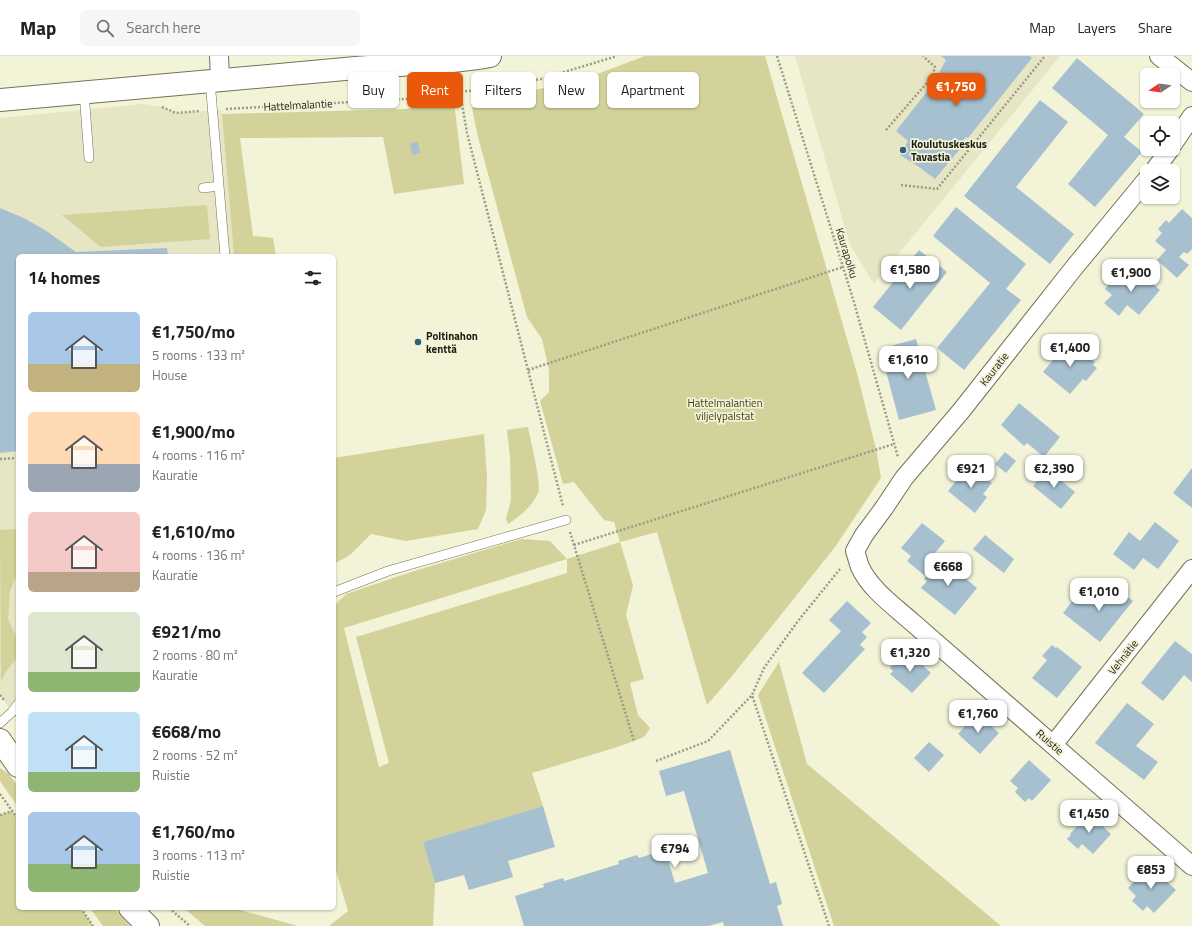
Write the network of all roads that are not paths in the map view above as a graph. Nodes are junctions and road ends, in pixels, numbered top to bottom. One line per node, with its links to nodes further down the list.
1 (219, 56): 4 (street)
2 (490, 56): 4 (main road)
3 (1159, 56): 5 (street)
4 (215, 80): 6 (main road); 11 (lane)
5 (1192, 82)
6 (84, 92): 7 (main road); 10 (lane)
7 (0, 100)
8 (1192, 116): 9 (street)
9 (1180, 134)
10 (89, 158)
11 (219, 186): 12 (lane); 14 (lane)
12 (204, 188)
13 (1140, 188): 16 (street, Kauratie)
14 (226, 254)
15 (566, 520): 18 (lane)
16 (857, 559): 22 (street, Ruistie)
17 (1192, 569): 22 (street, Vehnätie)
18 (336, 591)
19 (16, 707): 20 (lane)
20 (0, 723)
21 (0, 740): 23 (main road)
22 (1053, 744): 24 (street, Ruistie)
23 (16, 763)
24 (1192, 866)
25 (132, 910): 26 (main road)
26 (148, 926)

